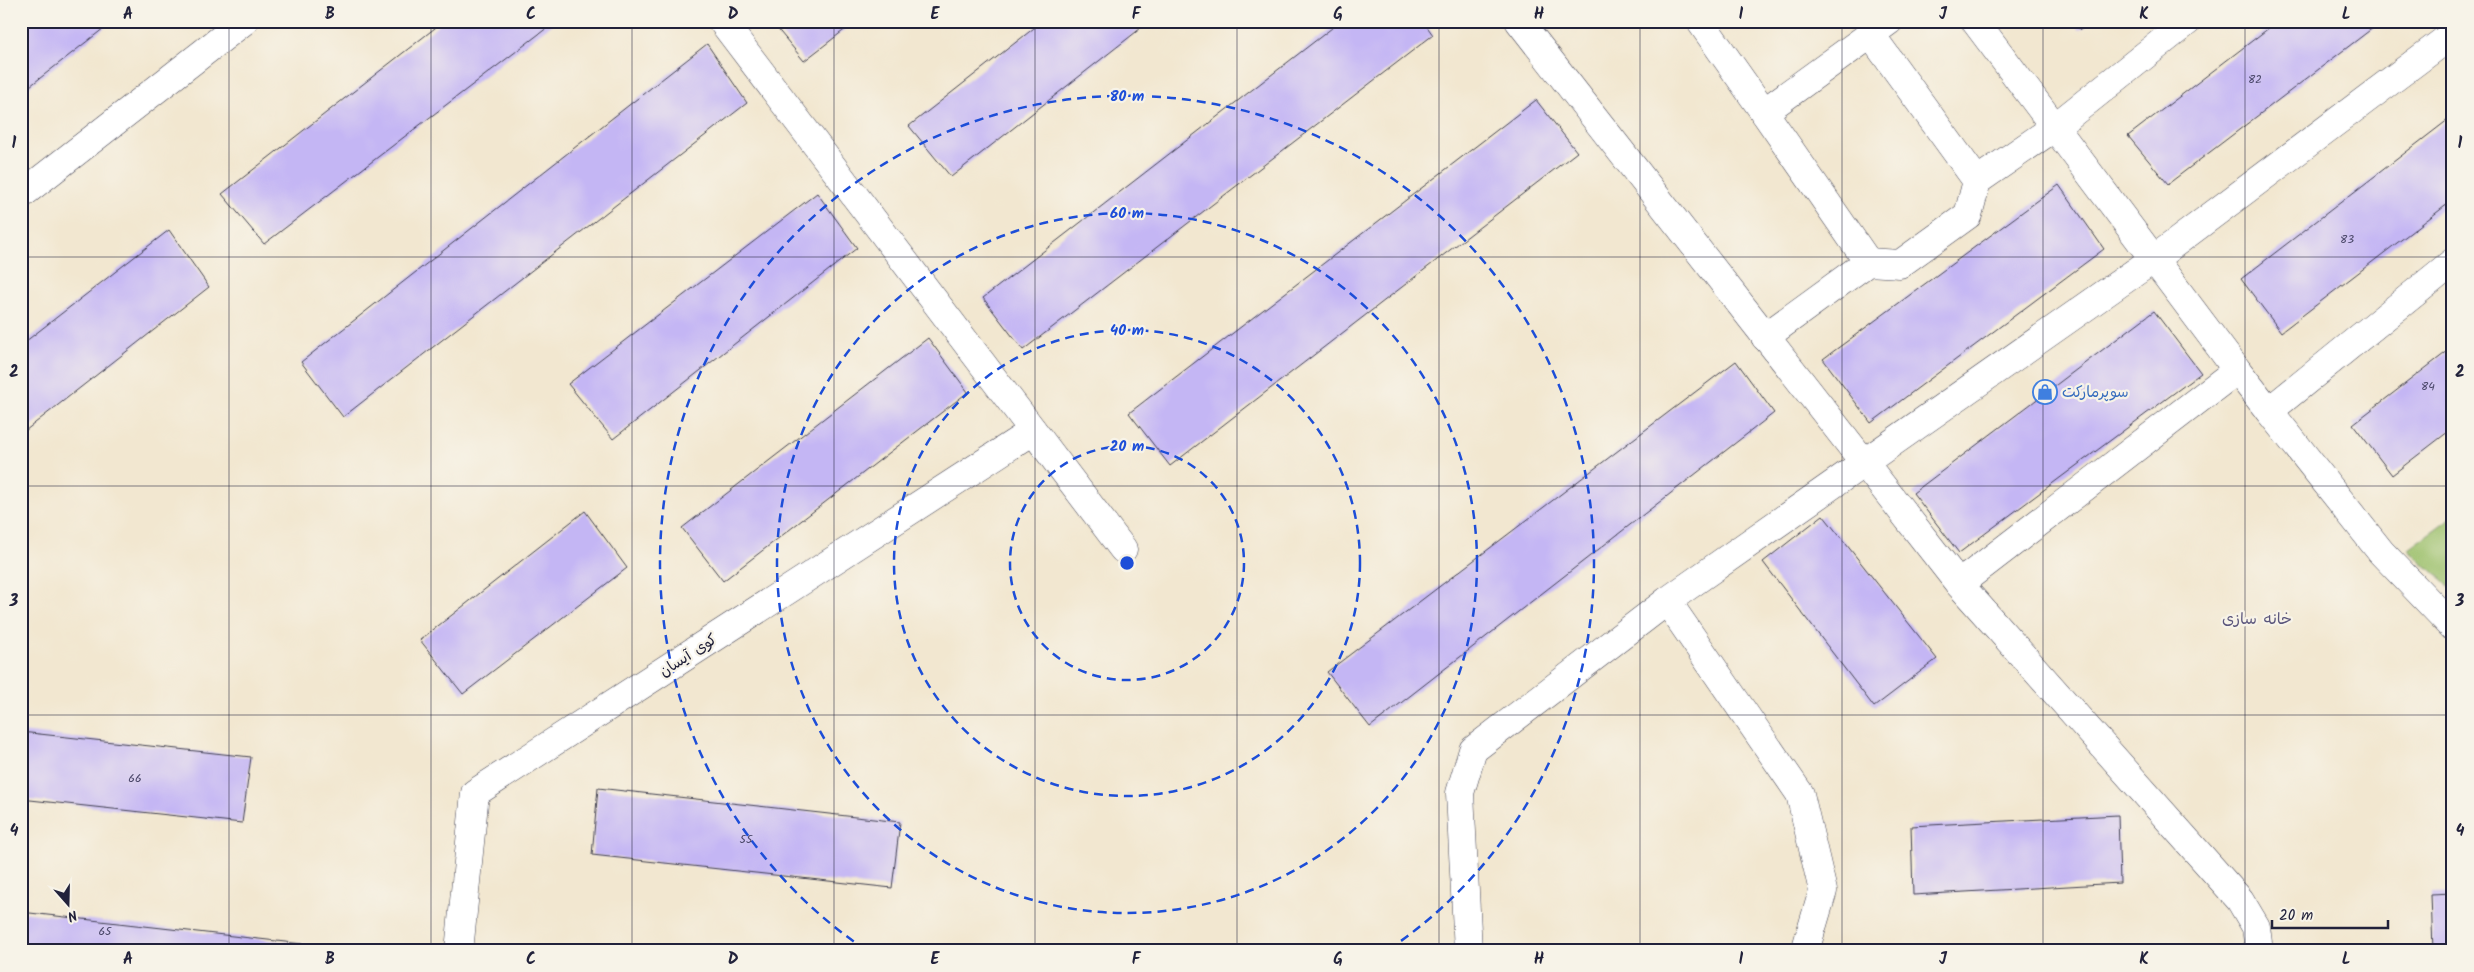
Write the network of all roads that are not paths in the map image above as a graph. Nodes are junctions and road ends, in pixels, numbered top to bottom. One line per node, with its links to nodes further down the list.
1 (244, 21): 12 (street)
2 (722, 21): 19 (street)
3 (1519, 21): 16 (street)
4 (1700, 21): 9 (street)
5 (1975, 21): 10 (street)
6 (2188, 21): 10 (street)
7 (1880, 28): 9 (street); 11 (street)
8 (2453, 34): 13 (street)
9 (1764, 112): 14 (street)
10 (2055, 127): 11 (street); 13 (street)
11 (1977, 181): 14 (street)
12 (21, 195)
13 (2154, 259): 17 (street); 20 (street)
14 (1868, 262): 16 (street)
15 (2453, 262): 18 (street)
16 (1765, 338): 20 (street)
17 (2237, 370): 18 (street); 22 (street)
18 (2269, 411): 24 (street)
19 (1033, 432): 21 (street); 25 (street, کوی آیسان)
20 (1864, 463): 22 (street); 23 (street)
21 (1122, 549)
22 (1959, 584): 28 (street)
23 (1667, 602): 26 (street); 27 (street)
24 (2453, 627)
25 (459, 951)
26 (1468, 951)
27 (1805, 951)
28 (2259, 951)

